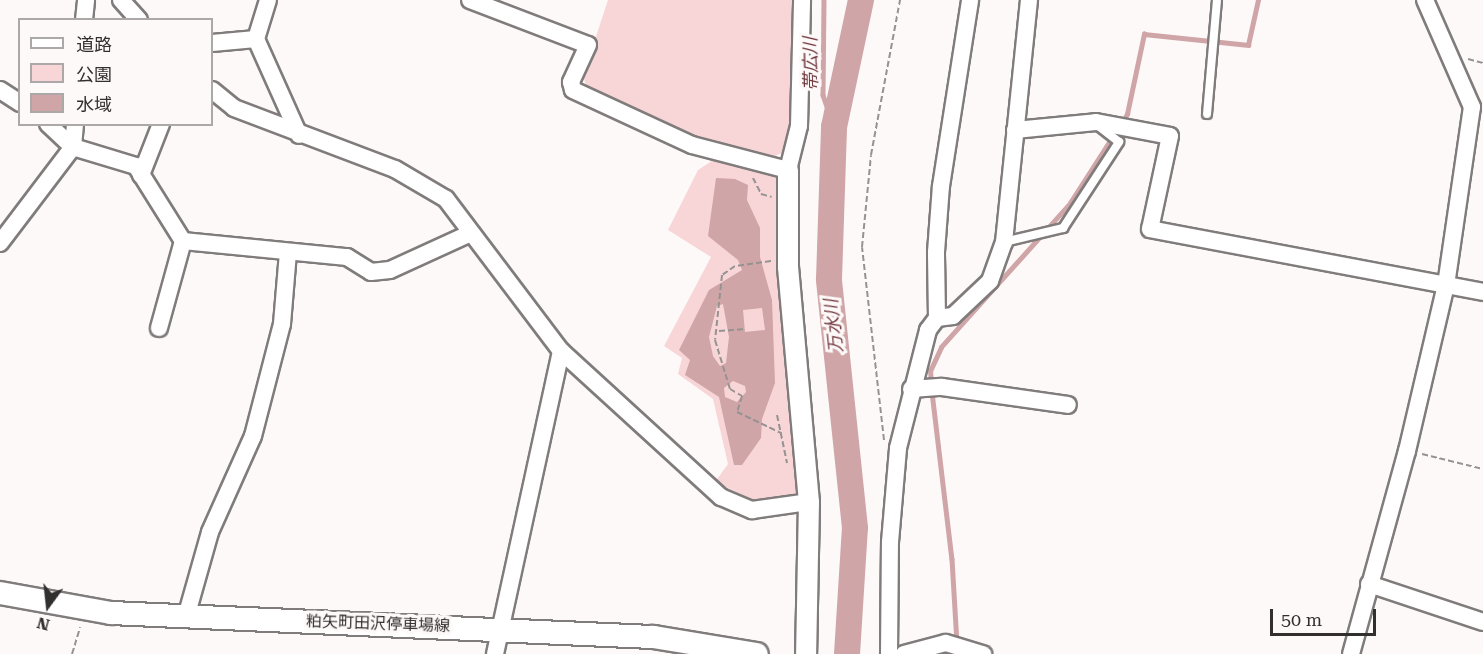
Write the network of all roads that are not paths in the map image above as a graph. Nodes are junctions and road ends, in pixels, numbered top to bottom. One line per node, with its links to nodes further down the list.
1 (86, 0): 10 (street)
2 (121, 0): 11 (street)
3 (268, 0): 12 (street)
4 (470, 0): 25 (street)
5 (802, 0): 25 (street)
6 (970, 0): 34 (street)
7 (1029, 0): 22 (street)
8 (1217, 0): 17 (lane)
9 (1425, 0): 32 (street)
10 (84, 18)
11 (137, 18)
12 (256, 39): 13 (street); 23 (street)
13 (213, 43)
14 (0, 90): 16 (street)
15 (213, 91): 23 (street)
16 (18, 103)
17 (1208, 114)
18 (50, 126): 24 (street)
19 (75, 126): 24 (street)
20 (160, 126): 26 (street)
21 (1111, 129): 22 (street); 29 (lane); 32 (street)
22 (1015, 130): 29 (street)
23 (299, 135): 27 (street)
24 (73, 147): 26 (street); 30 (street)
25 (788, 170): 39 (street)
26 (141, 175): 28 (street)
27 (471, 233): 31 (street); 36 (street)
28 (183, 242): 31 (street); 35 (street)
29 (1004, 242): 34 (street)
30 (0, 243)
31 (288, 254): 42 (street)
32 (1446, 285): 33 (street); 40 (street)
33 (1483, 292)
34 (937, 318): 37 (street)
35 (159, 328)
36 (561, 351): 39 (street); 44 (street)
37 (922, 388): 38 (street); 48 (street)
38 (1068, 405)
39 (809, 501): 47 (street)
40 (1369, 584): 43 (street); 51 (street)
41 (0, 593): 42 (main road, 粕矢町田沢停車場線)
42 (186, 617): 44 (main road, 粕矢町田沢停車場線)
43 (1483, 622)
44 (501, 628): 45 (street); 46 (main road, 粕矢町田沢停車場線)
45 (495, 654)
46 (757, 654)
47 (806, 654)
48 (889, 654)
49 (904, 654): 50 (street)
50 (983, 654)
51 (1351, 654)

